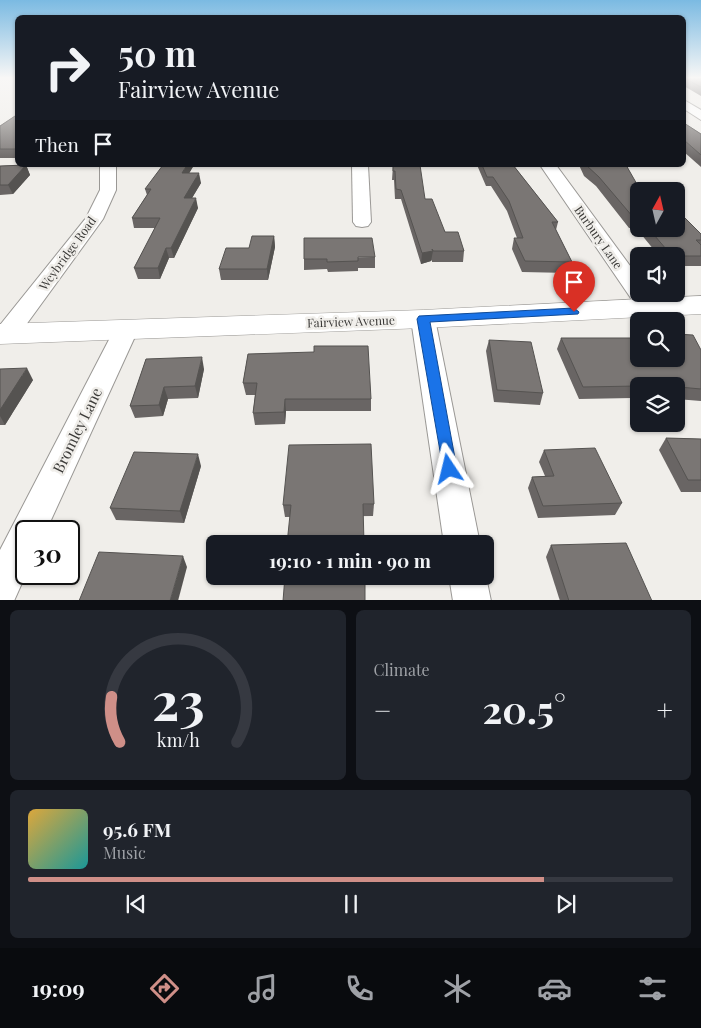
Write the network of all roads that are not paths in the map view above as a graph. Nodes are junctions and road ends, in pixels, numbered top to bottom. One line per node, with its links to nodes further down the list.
1 (686, 105): 2 (street)
2 (701, 116)
3 (108, 167): 11 (street, Weybridge Road)
4 (360, 167): 6 (street)
5 (549, 167): 8 (street, Burbury Lane)
6 (362, 222)
7 (701, 305): 8 (street, Fairview Avenue)
8 (649, 308): 9 (street, Fairview Avenue)
9 (423, 319): 10 (street, Fairview Avenue); 13 (street)
10 (126, 330): 11 (street, Fairview Avenue); 12 (street, Bromley Lane)
11 (3, 334)
12 (33, 520)
13 (460, 535)
14 (15, 558): 16 (street)
15 (470, 585): 17 (street)
16 (0, 589)
17 (472, 600)

